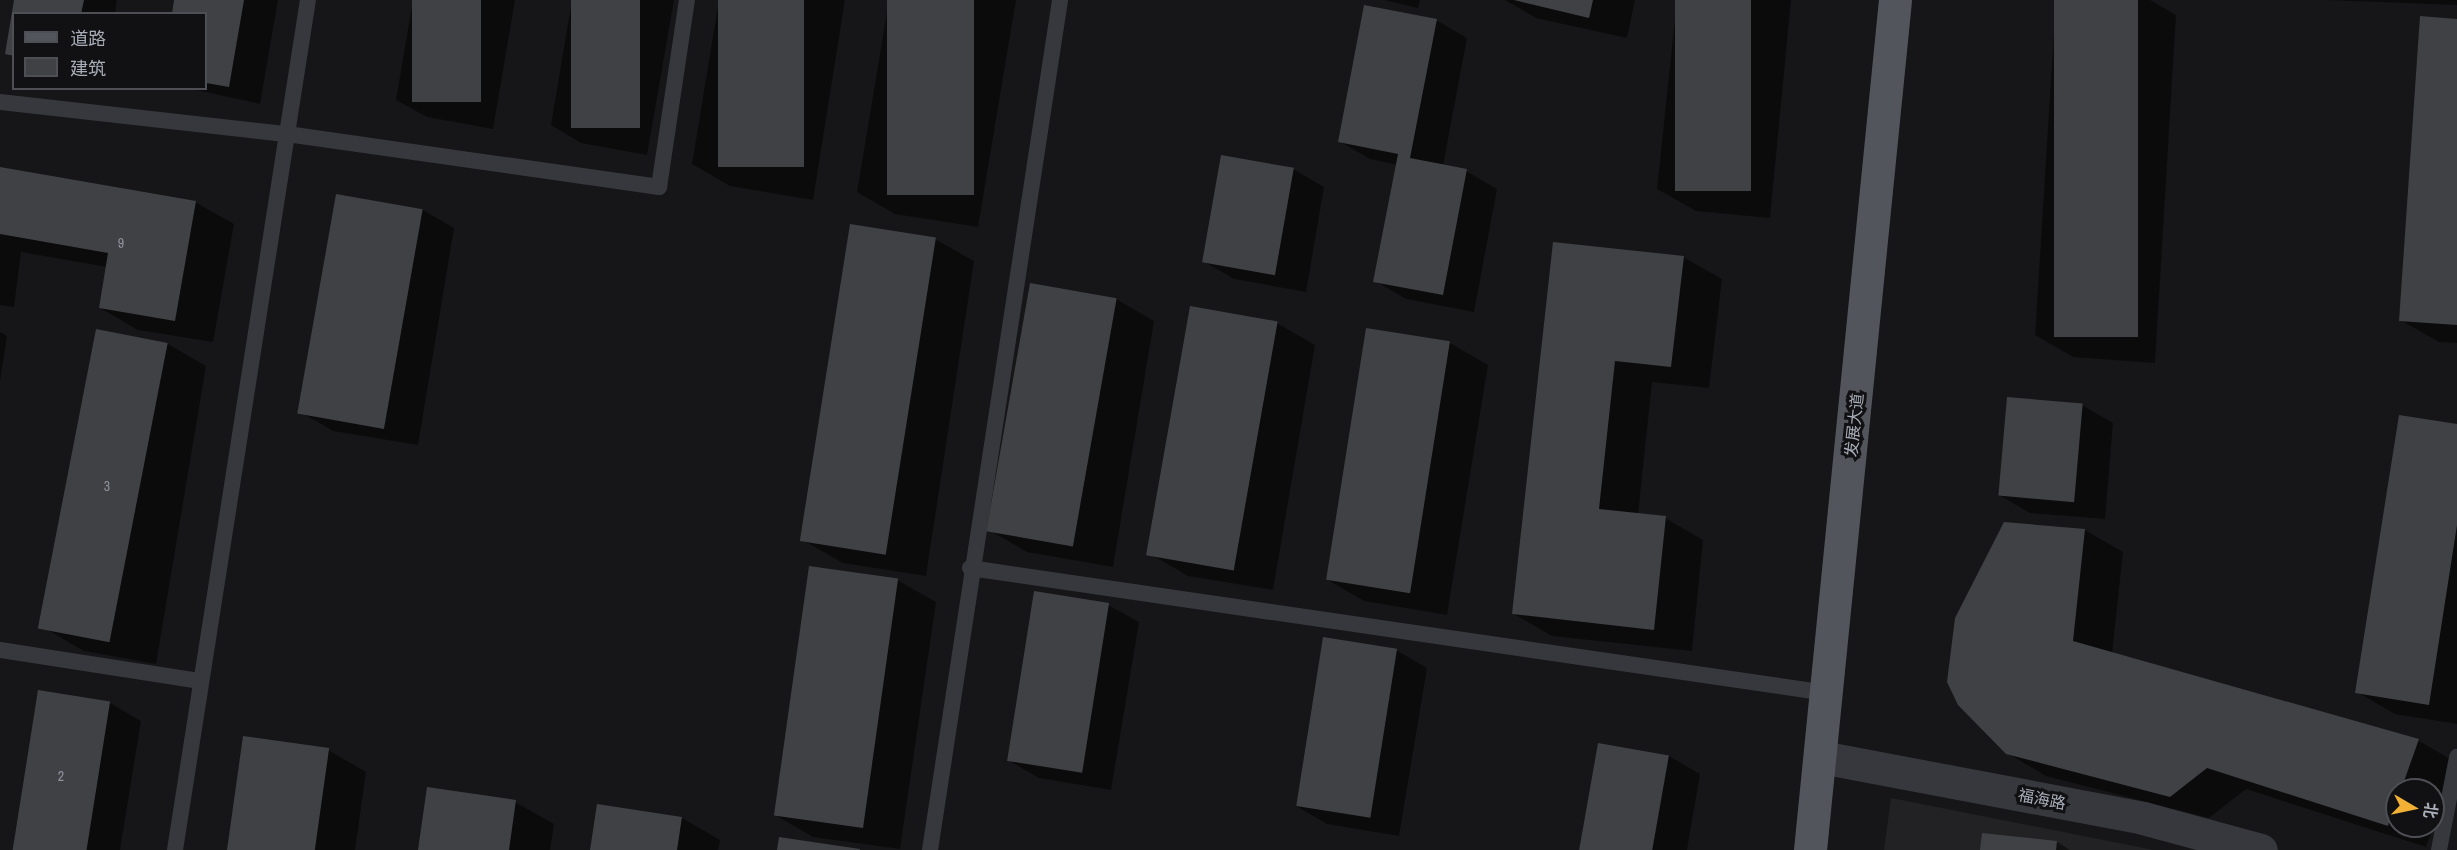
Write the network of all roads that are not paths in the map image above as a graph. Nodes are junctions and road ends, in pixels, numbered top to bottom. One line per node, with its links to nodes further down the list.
1 (308, 0): 6 (lane)
2 (687, 0): 6 (lane)
3 (1060, 0): 7 (lane)
4 (1896, 0): 10 (main road, 发展大道)
5 (0, 102): 6 (lane)
6 (287, 134): 9 (lane)
7 (970, 568): 10 (lane); 14 (lane)
8 (0, 650): 9 (lane)
9 (201, 681): 13 (lane)
10 (1827, 693): 11 (main road, 发展大道)
11 (1821, 757): 15 (main road, 发展大道); 16 (street, 福海路)
12 (2457, 757): 17 (lane)
13 (175, 850)
14 (930, 850)
15 (1810, 850)
16 (2260, 850)
17 (2439, 850)

